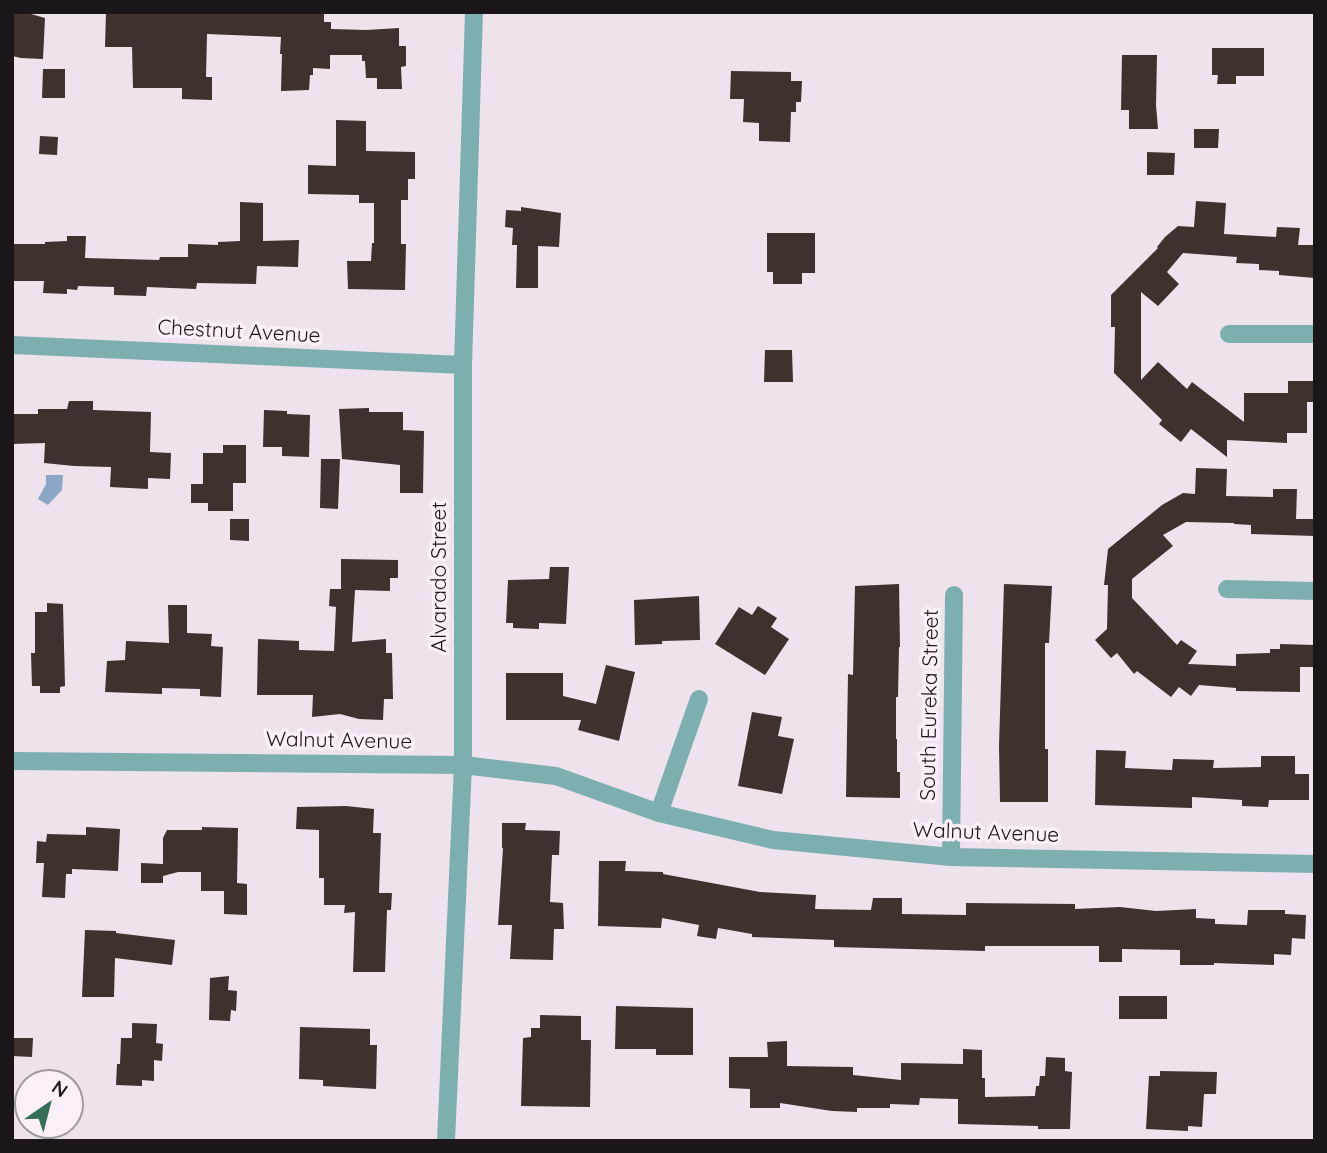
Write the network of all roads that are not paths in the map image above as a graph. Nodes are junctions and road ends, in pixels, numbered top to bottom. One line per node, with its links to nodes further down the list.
1 (474, 12): 5 (street, Alvarado Street)
2 (1229, 334): 3 (street)
3 (1315, 334)
4 (12, 345): 5 (street, Chestnut Avenue)
5 (463, 365): 11 (street, Alvarado Street)
6 (1227, 589): 7 (street)
7 (1315, 591)
8 (954, 595): 13 (street, South Eureka Street)
9 (699, 699): 12 (street)
10 (12, 761): 11 (street, Walnut Avenue)
11 (463, 765): 12 (street, Walnut Avenue); 15 (street, Alvarado Street)
12 (659, 813): 13 (street, Walnut Avenue)
13 (951, 857): 14 (street, Walnut Avenue)
14 (1315, 864)
15 (446, 1141)

